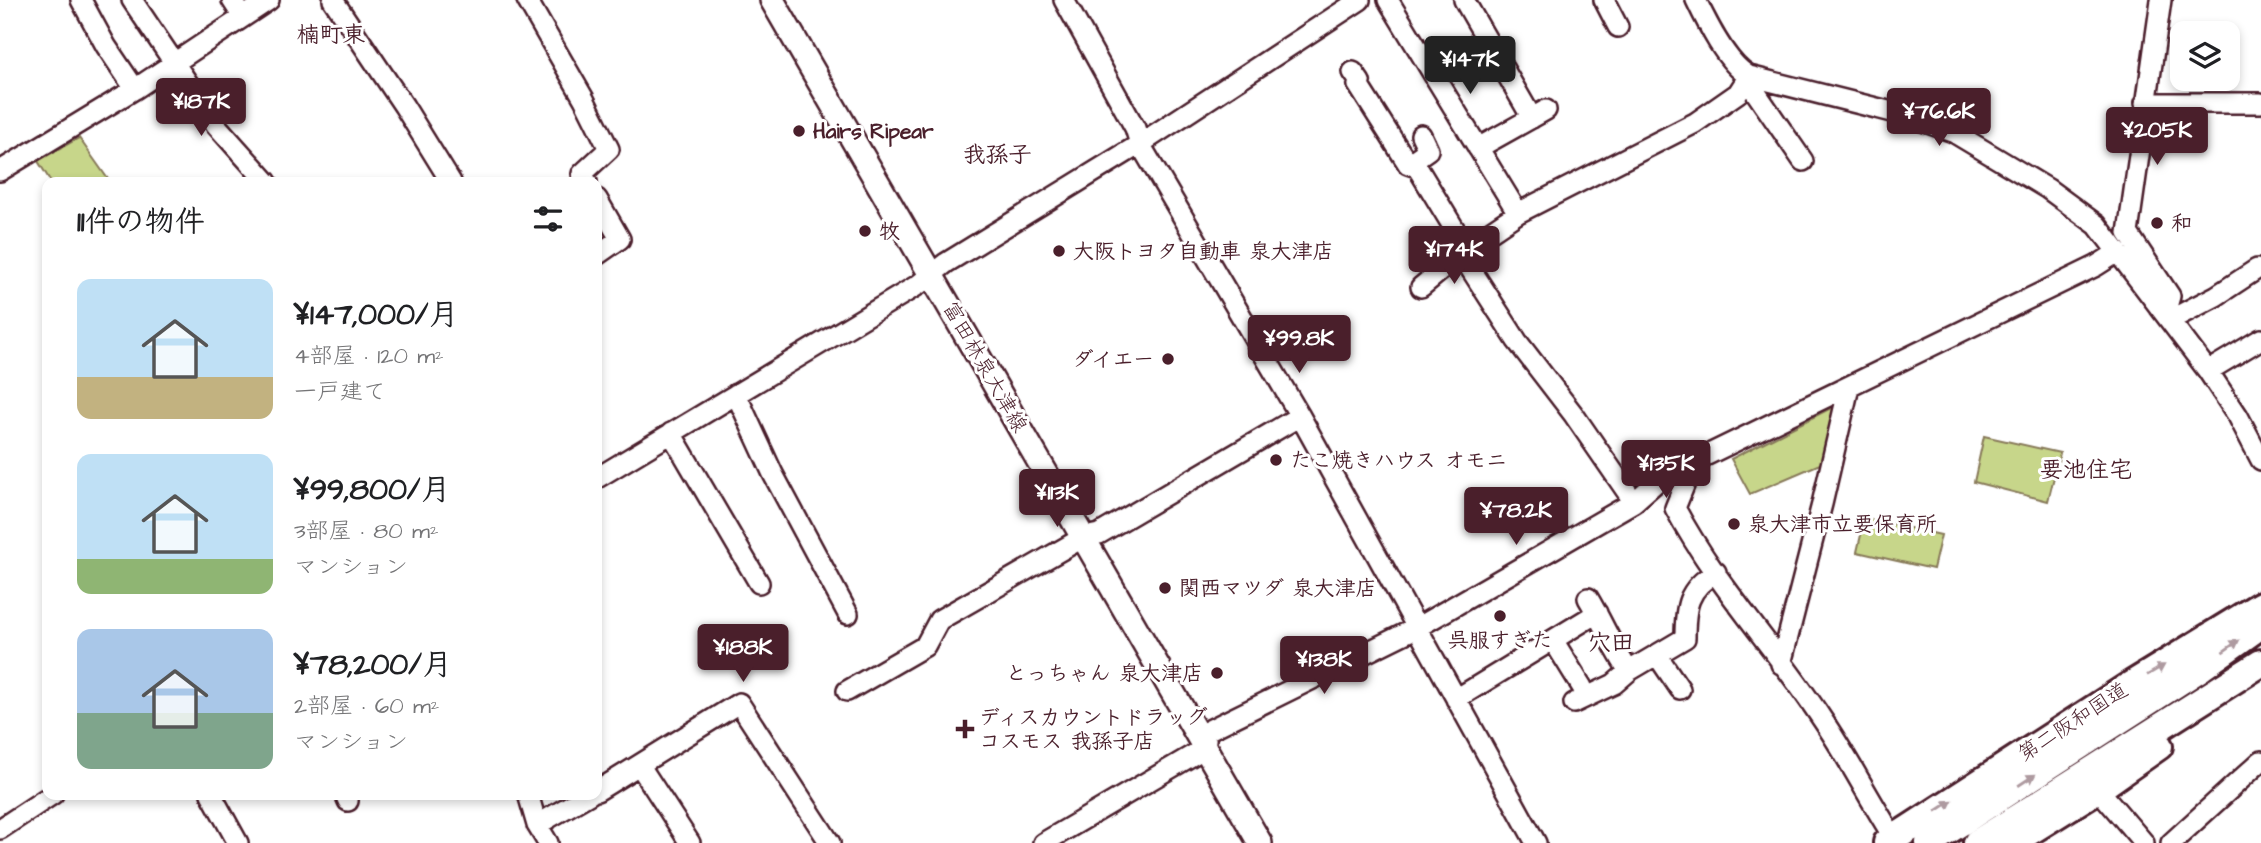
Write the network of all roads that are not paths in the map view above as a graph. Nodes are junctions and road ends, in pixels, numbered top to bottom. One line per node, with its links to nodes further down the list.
1 (81, 0): 20 (street)
2 (132, 0): 17 (street)
3 (232, 0): 15 (street)
4 (269, 0): 15 (street)
5 (333, 0): 30 (street)
6 (527, 0): 31 (street)
7 (772, 0): 38 (main road, 富田林泉大津線)
8 (1064, 0): 24 (street)
9 (1360, 0): 24 (street)
10 (1388, 0): 25 (street)
11 (1604, 0): 16 (street)
12 (1696, 0): 19 (street)
13 (2161, 0): 21 (street)
14 (1474, 8): 25 (street)
15 (243, 17): 17 (street)
16 (1618, 27)
17 (174, 64): 20 (street); 29 (street)
18 (1353, 72): 27 (street)
19 (1749, 76): 26 (street); 33 (street); 36 (street)
20 (135, 89): 28 (street)
21 (2145, 103): 22 (street); 40 (street)
22 (2261, 103)
23 (1421, 135): 27 (street)
24 (1140, 144): 38 (street); 45 (street)
25 (1478, 148): 33 (street)
26 (1803, 161)
27 (1408, 164): 34 (street)
28 (0, 171)
29 (263, 177)
30 (448, 177)
31 (584, 177)
32 (602, 208): 35 (street)
33 (1518, 213): 34 (street)
34 (1464, 251): 39 (street); 50 (street)
35 (602, 252)
36 (2118, 252): 40 (street); 43 (street)
37 (2257, 270): 40 (street)
38 (931, 275): 44 (street); 51 (main road, 富田林泉大津線)
39 (1420, 287)
40 (2167, 317): 42 (street)
41 (2261, 339): 42 (street)
42 (2208, 371): 47 (street)
43 (1849, 387): 48 (street); 61 (street)
44 (736, 394): 46 (street); 55 (street)
45 (1300, 416): 51 (street); 57 (street)
46 (671, 433): 49 (street); 53 (street)
47 (2261, 460)
48 (1690, 471): 50 (street); 52 (street)
49 (602, 475)
50 (1634, 502): 57 (street)
51 (1084, 537): 65 (street); 67 (main road, 富田林泉大津線)
52 (1716, 572): 59 (street); 61 (street)
53 (759, 583)
54 (2261, 606): 78 (highway, 第二阪和国道, one-way to 54)
55 (839, 607)
56 (2261, 625): 86 (highway, 第二阪和国道, one-way to 56)
57 (1418, 627): 66 (street); 67 (street)
58 (1553, 640): 62 (street); 62 (street); 66 (street)
59 (1657, 655): 62 (street); 64 (street)
60 (2261, 663): 87 (highway)
61 (1782, 664): 78 (street)
62 (1629, 671)
63 (2261, 675): 71 (highway)
64 (1680, 689)
65 (847, 691)
66 (1456, 699): 85 (street)
67 (1205, 748): 83 (street); 84 (main road, 富田林泉大津線)
68 (640, 766): 70 (street); 81 (street); 82 (street)
69 (2257, 774): 90 (street)
70 (602, 788)
71 (2098, 789): 88 (highway); 89 (street)
72 (44, 800): 77 (street)
73 (214, 800): 79 (street)
74 (530, 800): 76 (street)
75 (580, 800): 76 (street)
76 (537, 825): 80 (street)
77 (0, 829)
78 (1890, 841)
79 (237, 843)
80 (548, 843)
81 (690, 843)
82 (830, 843)
83 (1043, 843)
84 (1260, 843)
85 (1536, 843)
86 (1929, 843)
87 (1977, 843)
88 (2011, 843)
89 (2144, 843)
90 (2171, 843)

